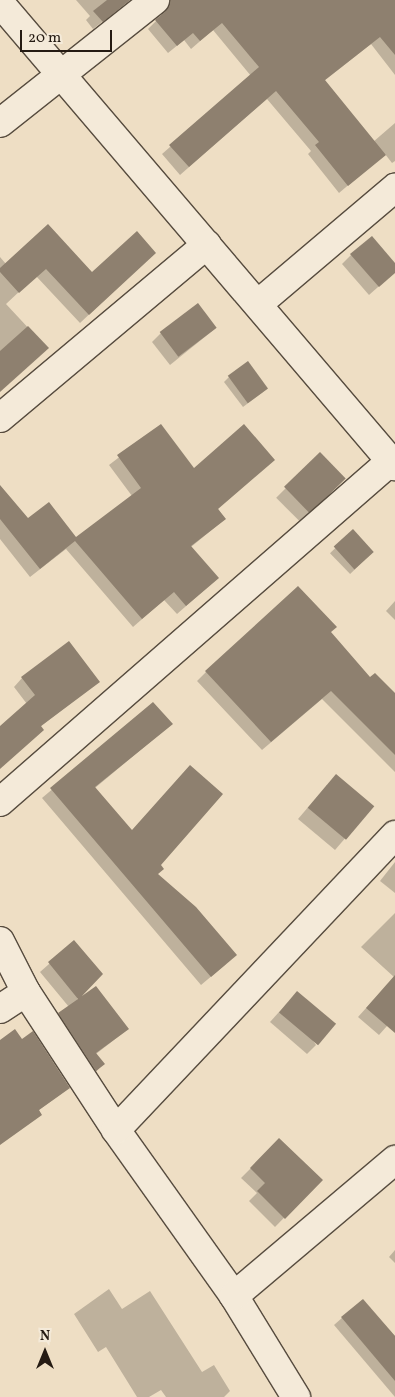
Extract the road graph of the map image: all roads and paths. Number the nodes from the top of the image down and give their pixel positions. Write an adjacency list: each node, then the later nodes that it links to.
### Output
1 (155, 0): 3 (street)
2 (0, 3): 3 (street)
3 (59, 74): 4 (street); 6 (street)
4 (0, 123)
5 (395, 188): 7 (street)
6 (207, 244): 7 (street); 8 (street)
7 (258, 304): 9 (street)
8 (0, 418)
9 (393, 463): 10 (street)
10 (0, 802)
11 (395, 835): 15 (street)
12 (0, 941): 13 (street)
13 (26, 992): 14 (street); 15 (street)
14 (0, 1009)
15 (116, 1130): 17 (street)
16 (395, 1160): 17 (street)
17 (234, 1296): 18 (street)
18 (296, 1397)

